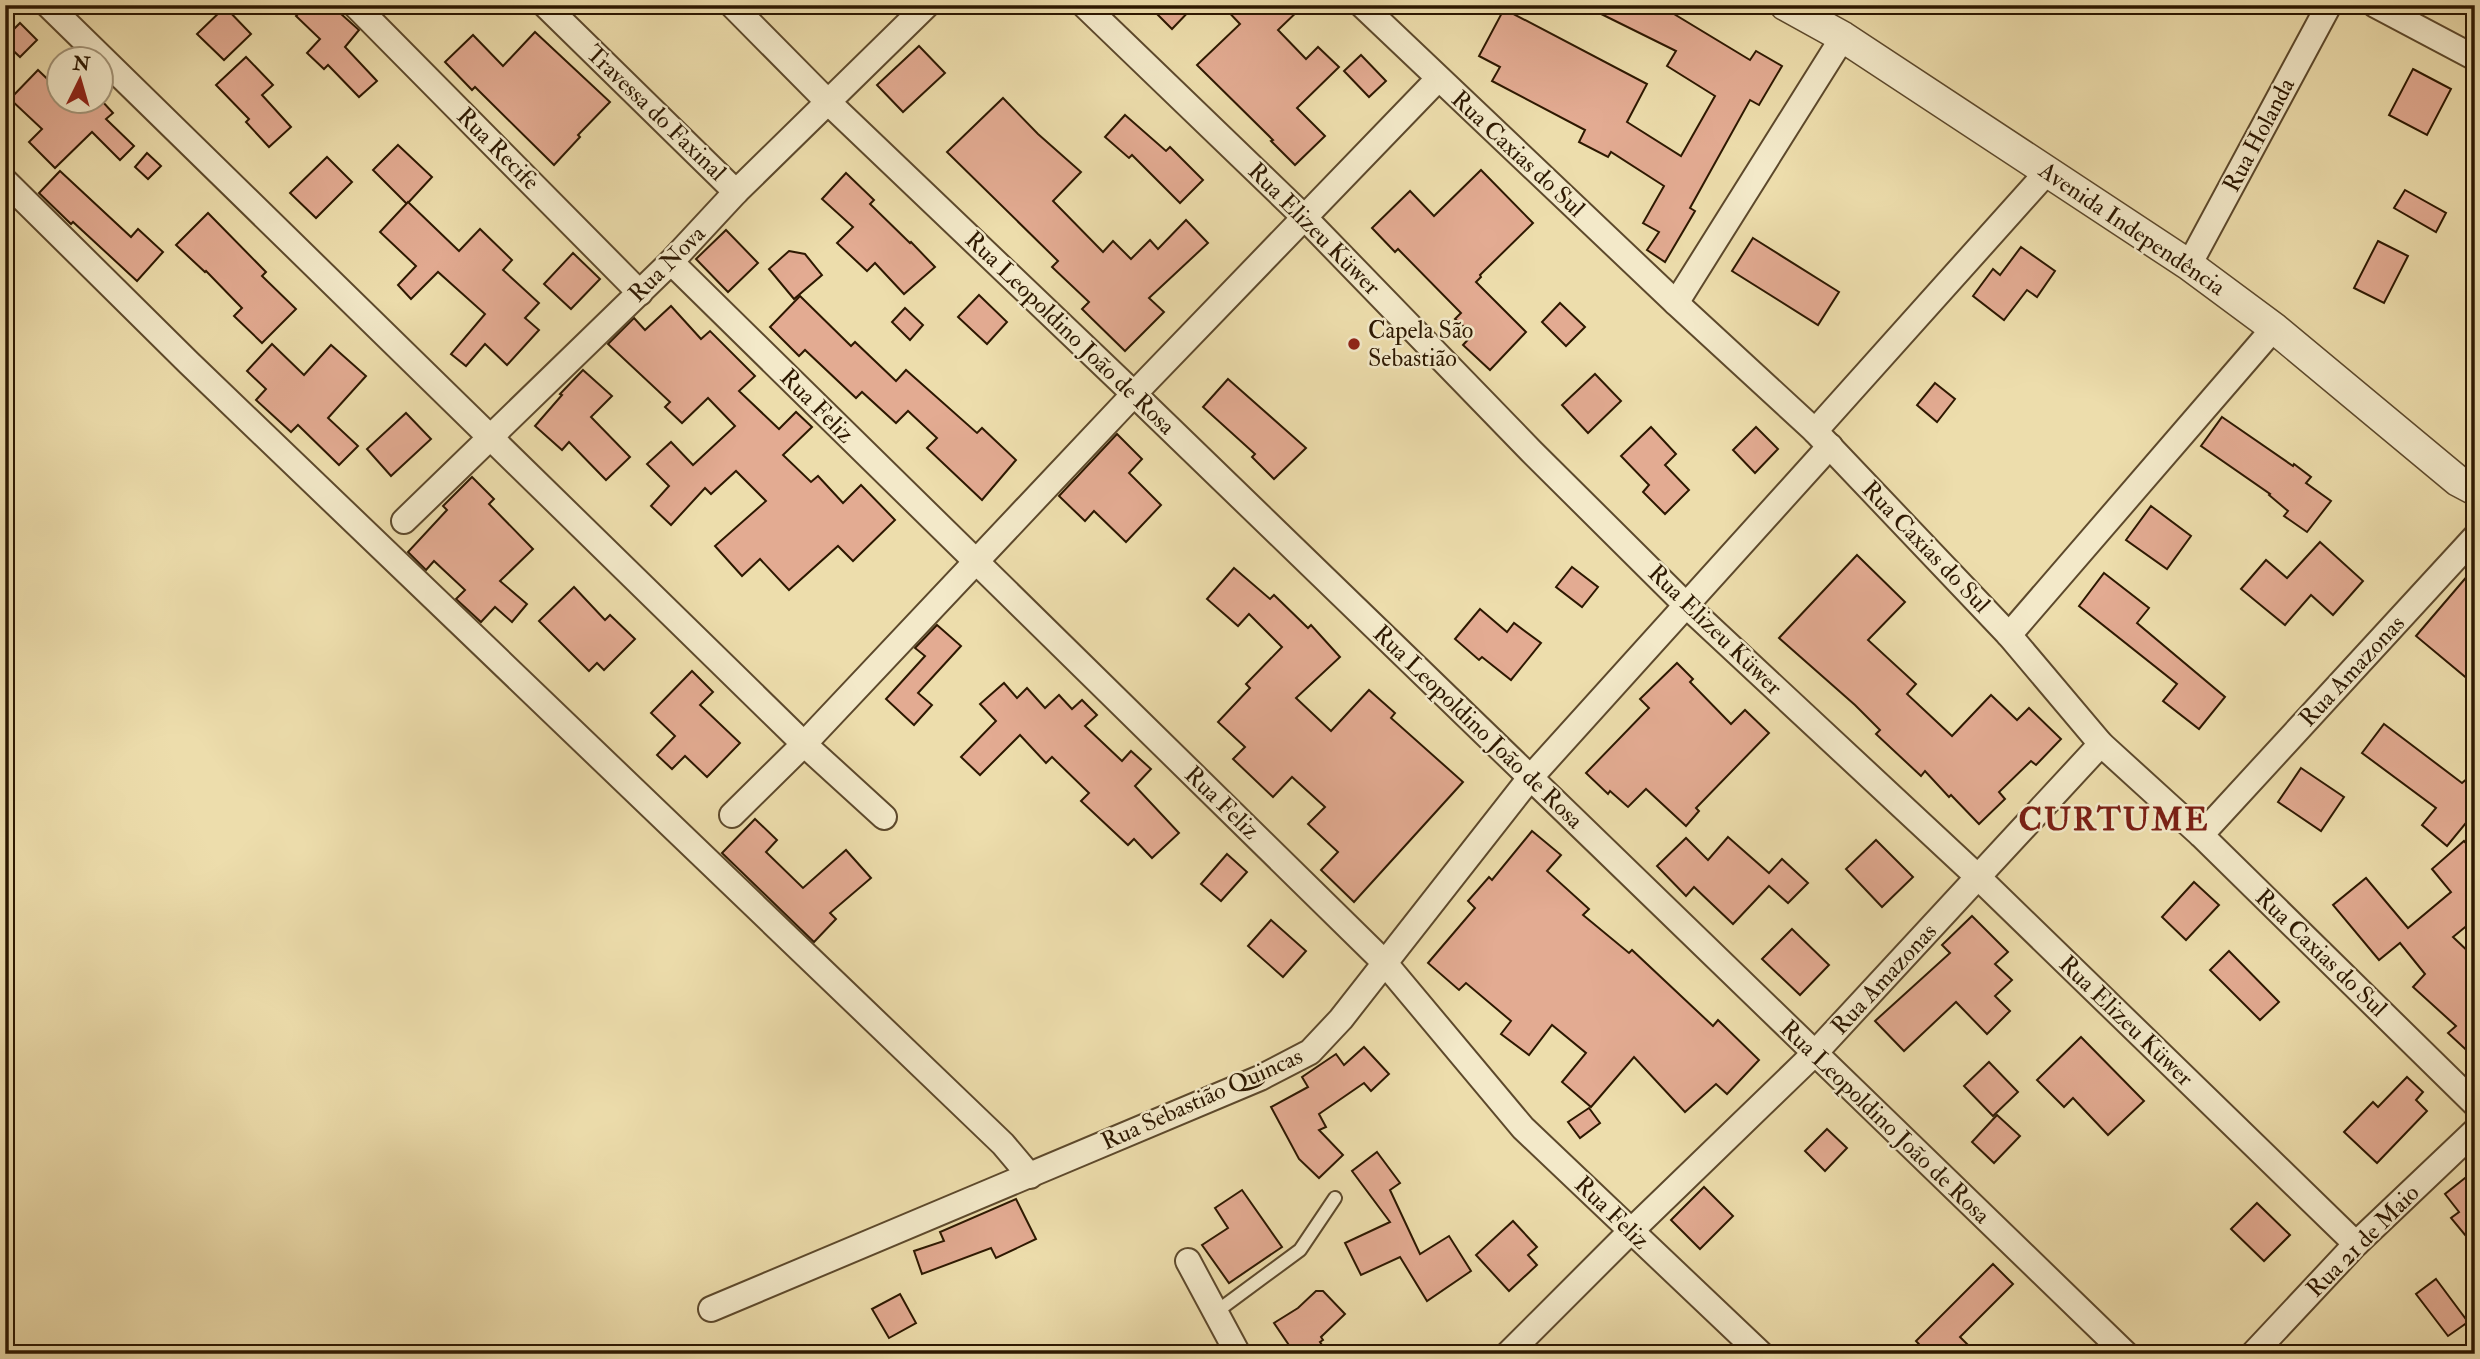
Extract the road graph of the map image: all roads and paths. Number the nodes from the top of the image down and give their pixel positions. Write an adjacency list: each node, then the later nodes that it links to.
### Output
1 (48, 5): 25 (street)
2 (355, 5): 21 (street, Rua Recife)
3 (545, 5): 17 (street, Travessa do Faxinal)
4 (732, 5): 14 (street, Rua Leopoldino João de Rosa)
5 (927, 5): 14 (street, Rua Nova)
6 (1084, 5): 18 (street, Rua Elizeu Küwer)
7 (1362, 5): 13 (street, Rua Caxias do Sul)
8 (2329, 5): 20 (street, Rua Holanda)
9 (2375, 5): 12 (street)
10 (1796, 8): 11 (street, Avenida Independência)
11 (1843, 37): 15 (street, Avenida Independência); 22 (street)
12 (2475, 58)
13 (1438, 79): 18 (street); 22 (street, Rua Caxias do Sul)
14 (828, 102): 17 (street, Rua Nova); 24 (street, Rua Leopoldino João de Rosa)
15 (2048, 171): 20 (street, Avenida Independência); 26 (street, Rua Sebastião Quincas)
16 (5, 181): 45 (street)
17 (736, 192): 19 (street, Rua Nova)
18 (1304, 217): 24 (street); 32 (street, Rua Elizeu Küwer)
19 (671, 262): 21 (street, Rua Nova); 31 (street, Rua Feliz)
20 (2189, 265): 23 (street, Avenida Independência)
21 (640, 293): 25 (street, Rua Nova)
22 (1676, 303): 26 (street, Rua Caxias do Sul)
23 (2274, 328): 27 (street, Avenida Independência); 33 (street)
24 (1135, 394): 31 (street); 36 (street, Rua Leopoldino João de Rosa)
25 (490, 439): 29 (street, Rua Nova); 34 (street)
26 (1823, 439): 32 (street, Rua Sebastião Quincas); 33 (street, Rua Caxias do Sul)
27 (2466, 485): 28 (street, Avenida Independência)
28 (2475, 509)
29 (404, 521)
30 (2475, 537): 39 (street, Rua Amazonas)
31 (975, 561): 34 (street); 41 (street, Rua Feliz)
32 (1687, 606): 36 (street, Rua Sebastião Quincas); 40 (street, Rua Elizeu Küwer)
33 (2009, 635): 35 (street, Rua Caxias do Sul)
34 (804, 744): 37 (street); 38 (street)
35 (2101, 744): 39 (street, Rua Caxias do Sul); 40 (street, Rua Amazonas)
36 (1530, 778): 41 (street, Rua Sebastião Quincas); 42 (street, Rua Leopoldino João de Rosa)
37 (732, 815)
38 (884, 817)
39 (2201, 835): 43 (street, Rua Caxias do Sul)
40 (1979, 878): 42 (street, Rua Amazonas); 48 (street, Rua Elizeu Küwer)
41 (1384, 962): 45 (street, Rua Sebastião Quincas); 47 (street, Rua Feliz)
42 (1814, 1054): 47 (street, Rua Amazonas); 55 (street, Rua Leopoldino João de Rosa)
43 (2475, 1104)
44 (2475, 1131): 48 (street, Rua 21 de Maio)
45 (1030, 1176): 50 (street, Rua Sebastião Quincas)
46 (1335, 1198): 51 (lane)
47 (1631, 1231): 53 (street, Rua Amazonas); 54 (street, Rua Feliz)
48 (2356, 1244): 56 (street, Rua 21 de Maio)
49 (1188, 1261): 51 (street)
50 (711, 1309)
51 (1216, 1312): 52 (street)
52 (1238, 1354)
53 (1508, 1354)
54 (1761, 1354)
55 (2126, 1354)
56 (2253, 1354)

